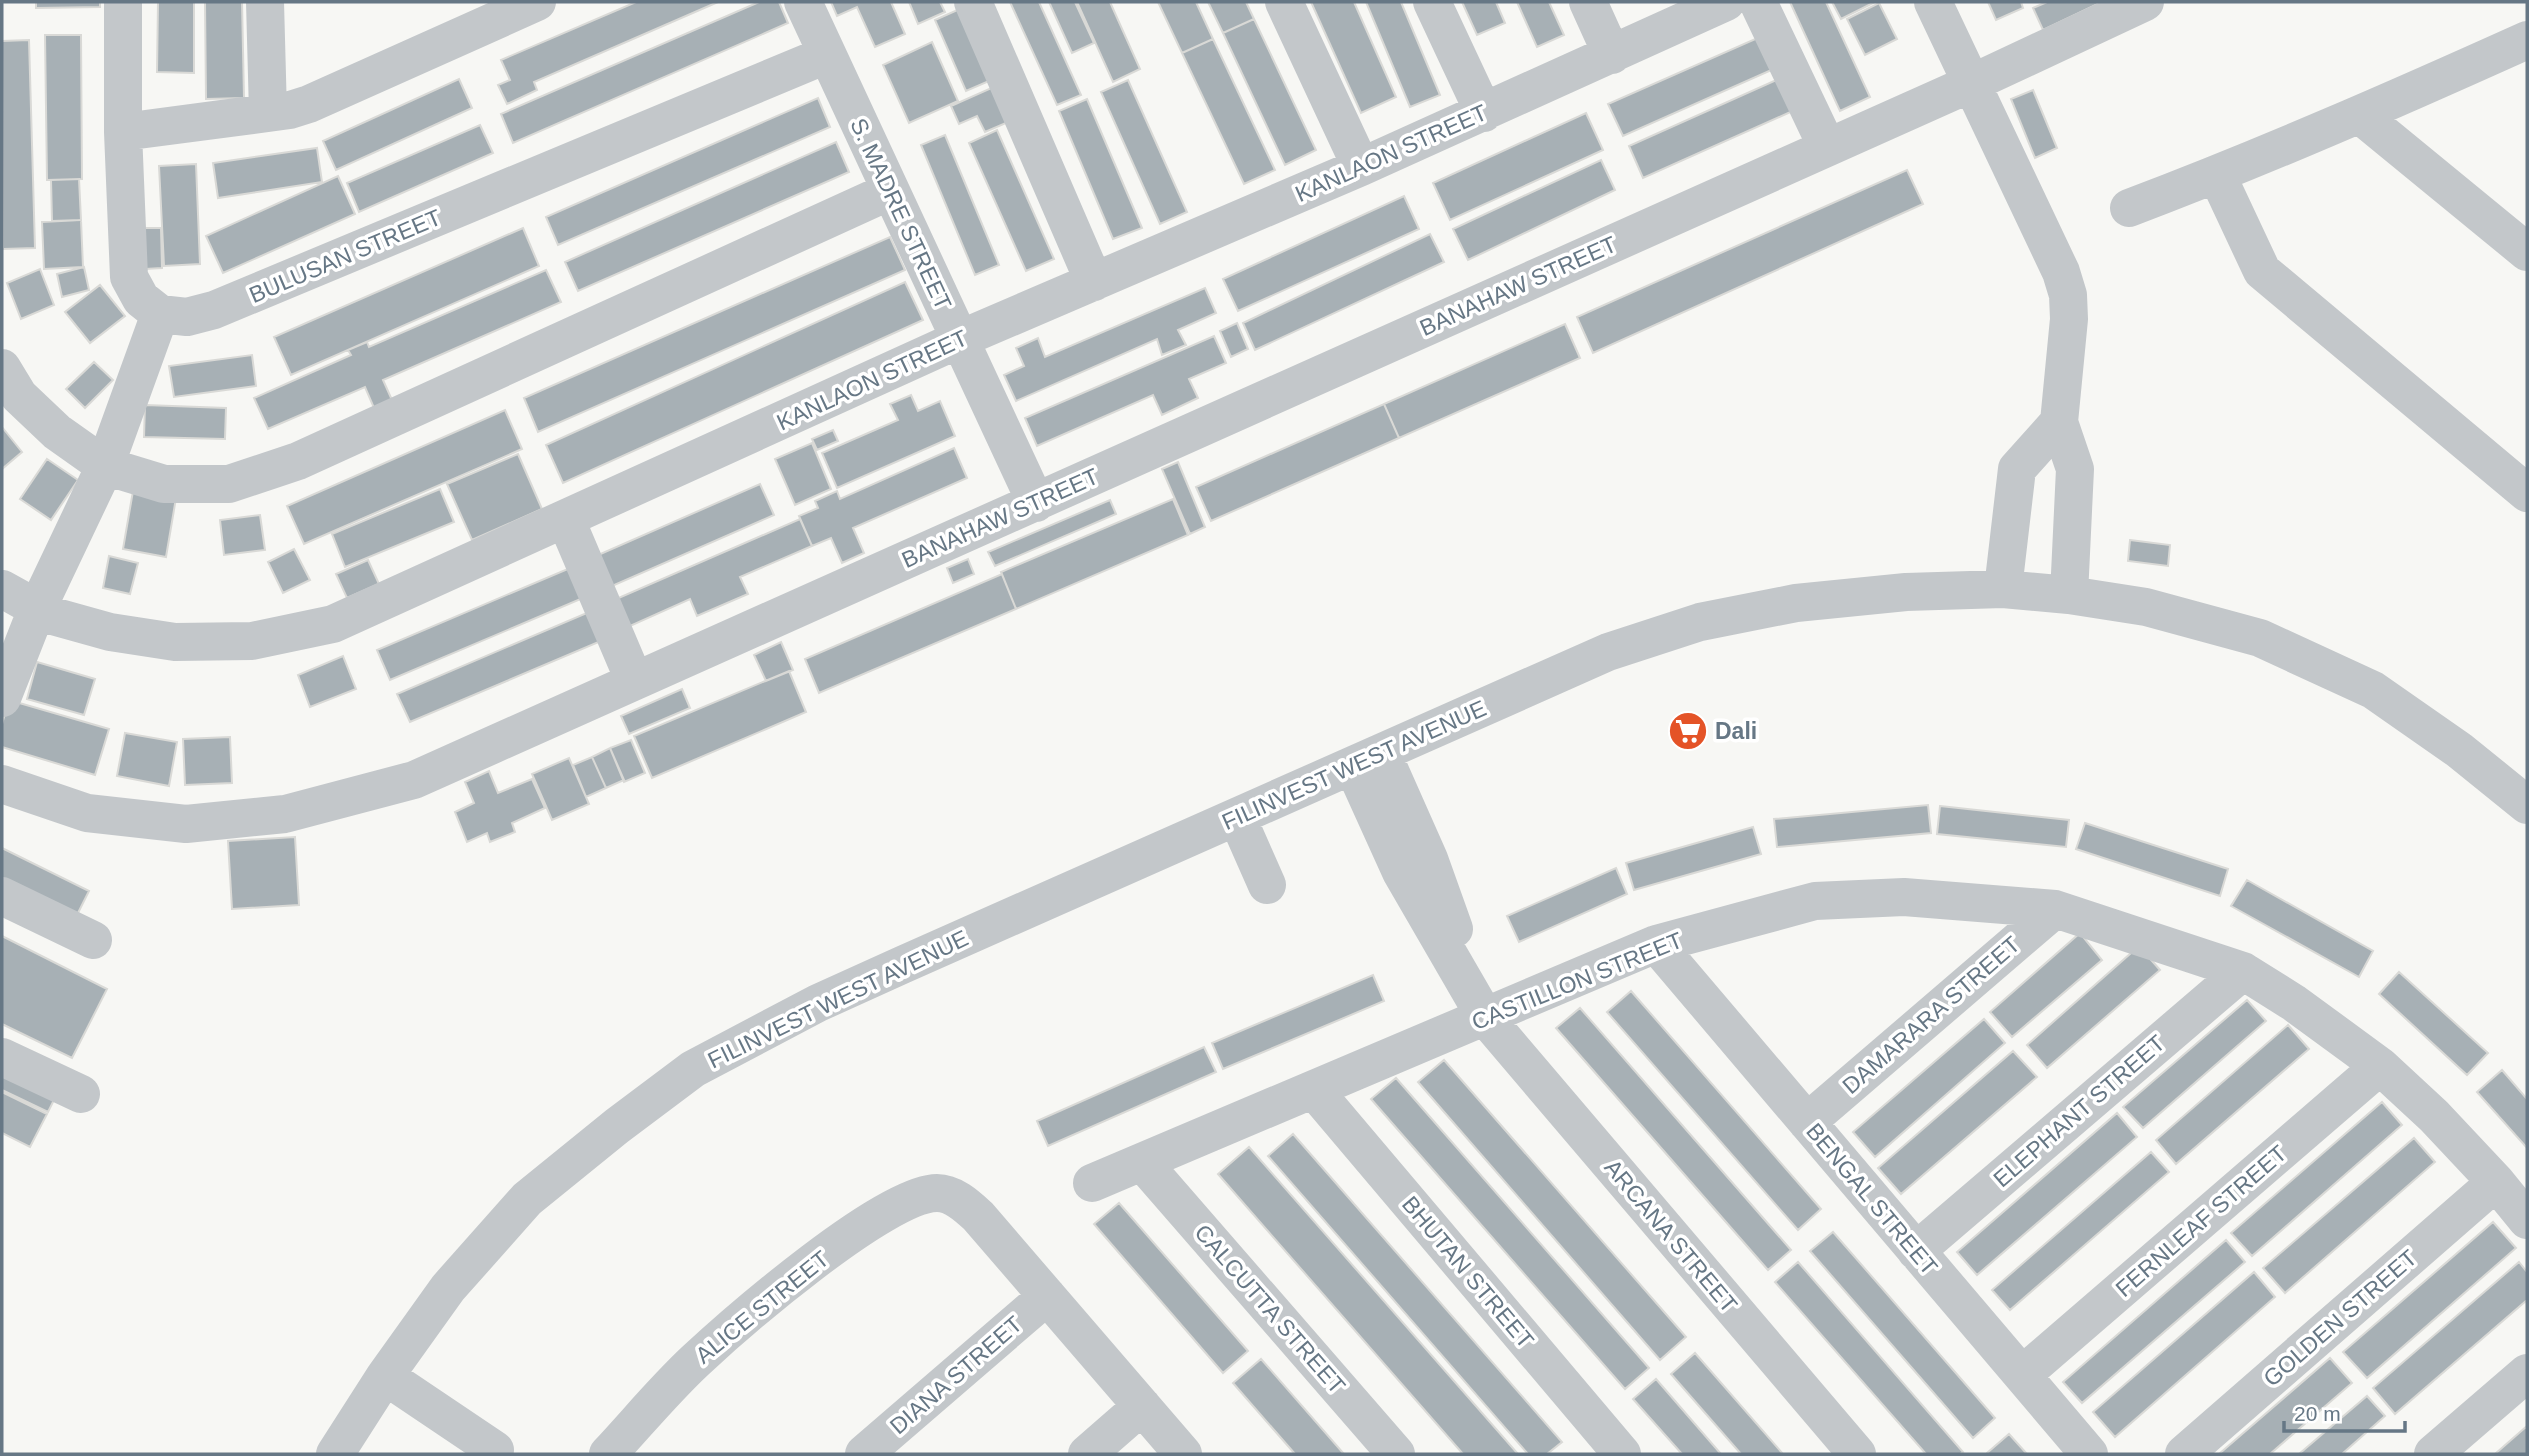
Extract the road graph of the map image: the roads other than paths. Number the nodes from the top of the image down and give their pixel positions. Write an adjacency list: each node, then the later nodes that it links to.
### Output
1 (123, 2): 20 (street)
2 (265, 2): 17 (street)
3 (537, 2): 17 (street)
4 (803, 2): 14 (street, S. MADRE STREET)
5 (973, 2): 27 (street)
6 (1284, 2): 22 (street)
7 (1432, 2): 18 (street)
8 (1588, 2): 15 (street)
9 (1726, 2): 15 (street, KANLAON STREET)
10 (1758, 2): 21 (street)
11 (1933, 2): 16 (street)
12 (2132, 5): 16 (street, BANAHAW STREET)
13 (2527, 40): 19 (street)
14 (826, 55): 24 (street, S. MADRE STREET); 28 (street, BULUSAN STREET)
15 (1612, 55): 18 (street, KANLAON STREET)
16 (1972, 83): 21 (street, BANAHAW STREET); 31 (street)
17 (268, 113): 20 (street)
18 (1484, 113): 22 (street, KANLAON STREET)
19 (2360, 115): 23 (street); 26 (street)
20 (123, 132): 28 (street)
21 (1827, 148): 34 (street, BANAHAW STREET)
22 (1361, 167): 27 (street, KANLAON STREET)
23 (2217, 175): 25 (street); 33 (street)
24 (890, 191): 29 (street, S. MADRE STREET); 32 (street)
25 (2129, 208)
26 (2527, 252)
27 (1094, 282): 29 (street, KANLAON STREET)
28 (160, 314): 32 (street)
29 (960, 339): 34 (street, S. MADRE STREET); 35 (street, KANLAON STREET)
30 (2, 368): 32 (street)
31 (2059, 422): 37 (street); 38 (street)
32 (105, 466): 39 (street)
33 (2527, 493)
34 (1036, 503): 40 (street, BANAHAW STREET)
35 (566, 520): 39 (street, KANLAON STREET); 40 (street)
36 (2, 589): 39 (street, KANLAON STREET)
37 (2003, 589): 38 (street, FILINVEST WEST AVENUE); 42 (street, FILINVEST WEST AVENUE)
38 (2069, 596): 44 (street, FILINVEST WEST AVENUE)
39 (37, 609): 41 (street)
40 (634, 680): 43 (street, BANAHAW STREET)
41 (2, 698)
42 (1368, 759): 45 (street, FILINVEST WEST AVENUE); 52 (street)
43 (2, 784)
44 (2527, 804)
45 (1237, 817): 46 (street); 66 (street, FILINVEST WEST AVENUE)
46 (1267, 885)
47 (2, 896): 49 (street)
48 (2055, 909): 50 (street, CASTILLON STREET); 51 (street, CASTILLON STREET); 57 (street, DAMARARA STREET)
49 (93, 940)
50 (1656, 944): 52 (street, CASTILLON STREET); 57 (street, BENGAL STREET)
51 (2242, 971): 54 (street, CASTILLON STREET); 62 (street, ELEPHANT STREET)
52 (1485, 1017): 55 (street, CASTILLON STREET); 76 (street, ARCANA STREET)
53 (2, 1057): 56 (street)
54 (2380, 1066): 59 (street, CASTILLON STREET); 65 (street, FERNLEAF STREET)
55 (1314, 1090): 58 (street, CASTILLON STREET); 75 (street, BHUTAN STREET)
56 (81, 1094)
57 (1807, 1122): 62 (street, BENGAL STREET)
58 (1143, 1163): 60 (street, CASTILLON STREET); 74 (street, CALCUTTA STREET)
59 (2496, 1182): 61 (street, CASTILLON STREET); 78 (street, GOLDEN STREET)
60 (1092, 1183)
61 (2527, 1220)
62 (1916, 1251): 65 (street, BENGAL STREET)
63 (1047, 1297): 67 (street); 70 (street, ALICE STREET); 71 (street, DIANA STREET)
64 (2527, 1373): 79 (street)
65 (2022, 1375): 77 (street, BENGAL STREET)
66 (385, 1376): 68 (street); 69 (street, FILINVEST WEST AVENUE)
67 (1142, 1406): 72 (street); 73 (street)
68 (495, 1450)
69 (335, 1454)
70 (608, 1454)
71 (864, 1454)
72 (1087, 1454)
73 (1183, 1454)
74 (1396, 1454)
75 (1622, 1454)
76 (1857, 1454)
77 (2089, 1454)
78 (2184, 1454)
79 (2433, 1454)

